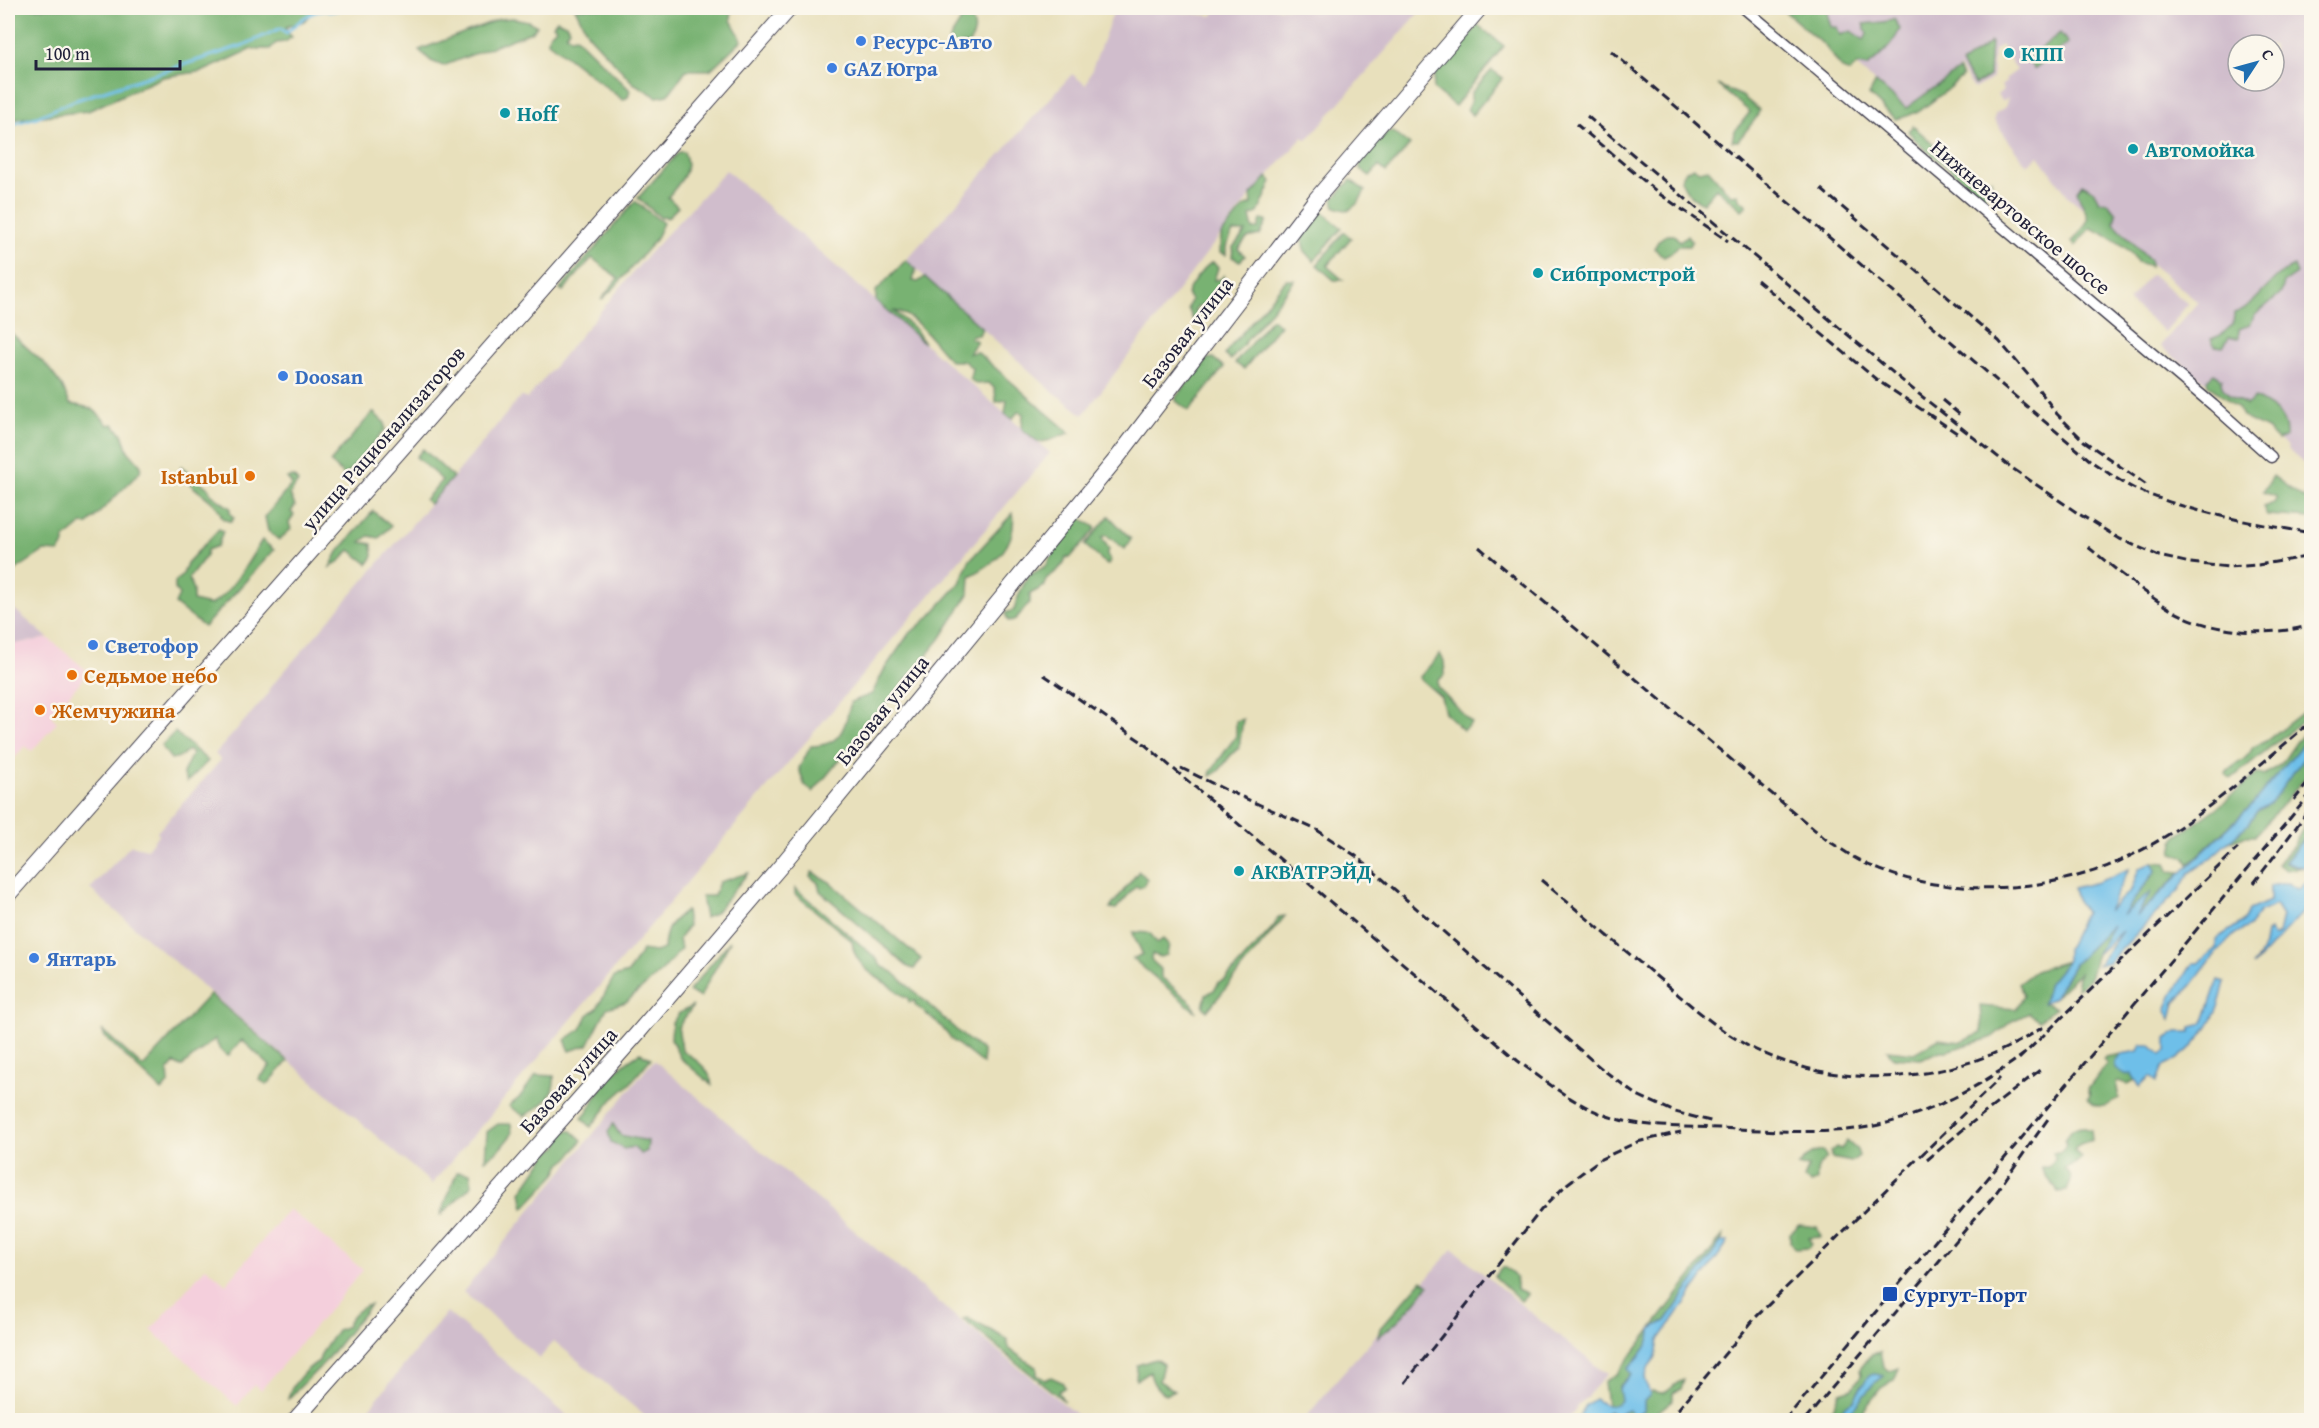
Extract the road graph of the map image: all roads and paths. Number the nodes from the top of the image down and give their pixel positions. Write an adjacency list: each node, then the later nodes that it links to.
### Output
1 (790, 8): 5 (street, улица Рационализаторов)
2 (1480, 8): 6 (street, Базовая улица)
3 (1744, 8): 4 (street, Нижневартовское шоссе)
4 (2271, 457)
5 (8, 895)
6 (295, 1420)

